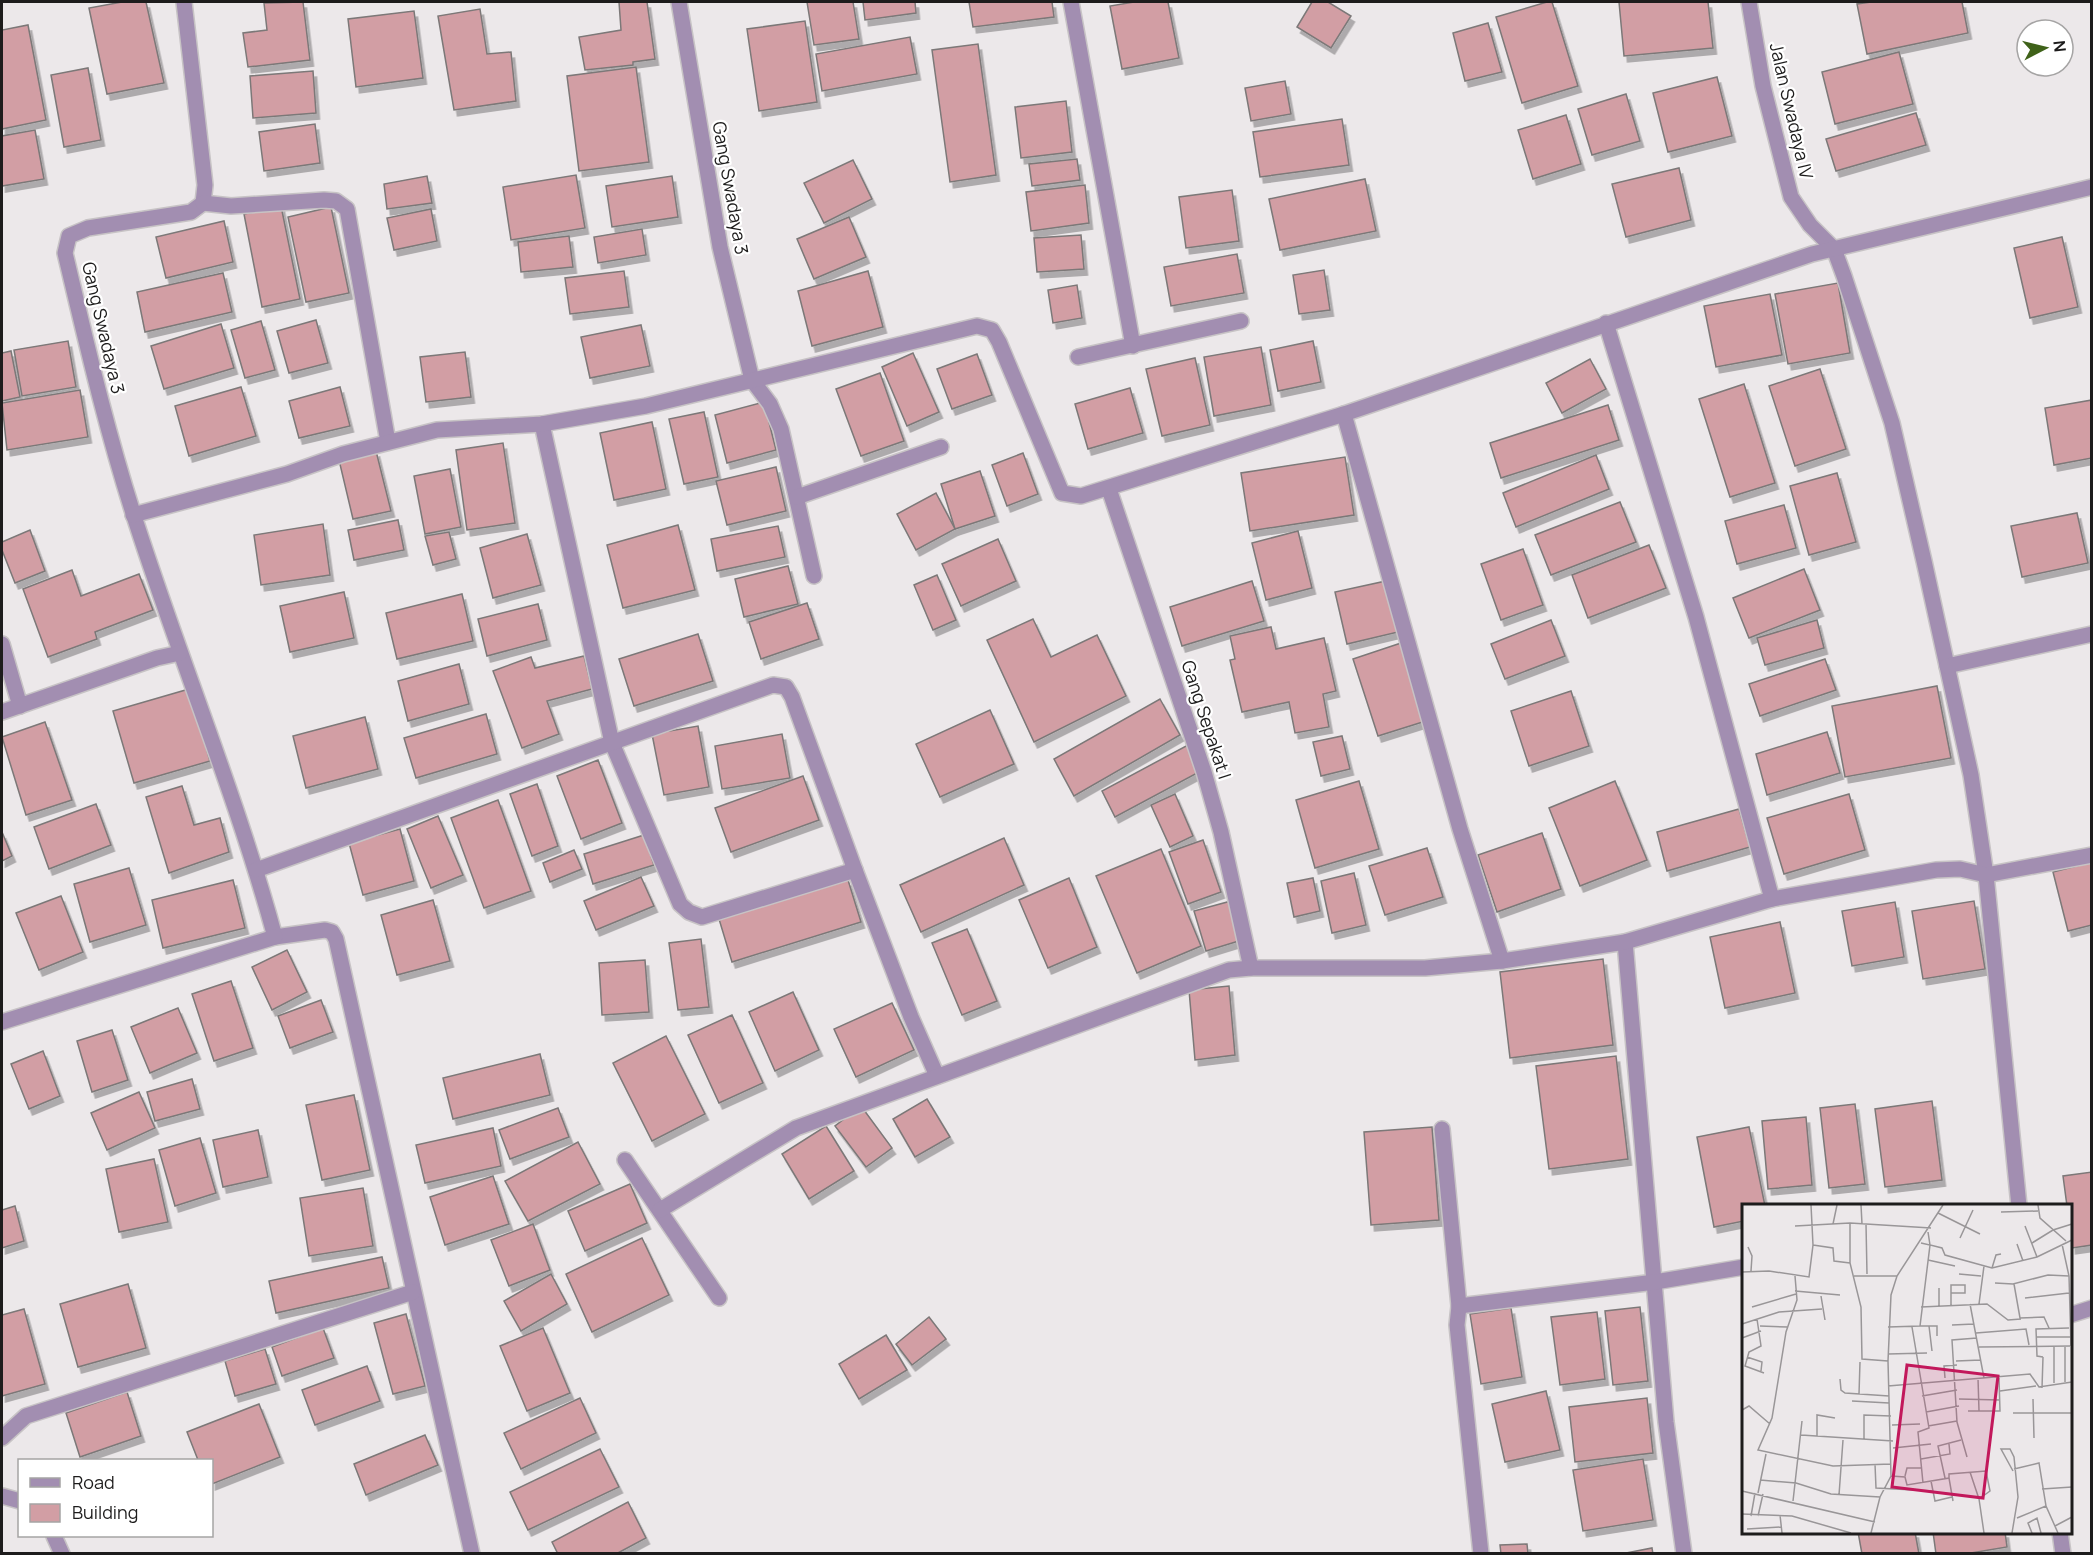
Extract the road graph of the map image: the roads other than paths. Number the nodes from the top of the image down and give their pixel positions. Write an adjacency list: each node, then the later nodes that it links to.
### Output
1 (184, 2): 6 (street)
2 (679, 2): 12 (street, Gang Swadaya 3)
3 (1071, 2): 10 (street)
4 (1749, 2): 7 (street, Jalan Swadaya IV)
5 (2091, 187): 7 (street)
6 (203, 203): 15 (street); 19 (street, Gang Swadaya 3)
7 (1834, 249): 9 (street); 24 (street)
8 (1241, 321): 10 (street)
9 (1606, 323): 13 (street); 32 (street)
10 (1133, 346): 11 (street)
11 (1078, 357)
12 (752, 380): 14 (street); 17 (street); 18 (street)
13 (1344, 414): 17 (street); 35 (street)
14 (542, 424): 15 (street); 27 (street)
15 (388, 442): 19 (street)
16 (940, 447): 18 (street)
17 (1110, 489): 36 (street, Gang Sepakat I)
18 (797, 497): 20 (street)
19 (134, 515): 23 (street)
20 (814, 576)
21 (2091, 634): 24 (street)
22 (2, 644): 25 (street)
23 (180, 653): 25 (street); 29 (street)
24 (1947, 666): 31 (street)
25 (20, 706): 26 (street)
26 (2, 712)
27 (612, 743): 29 (street); 30 (street); 30 (street)
28 (2091, 855): 31 (street)
29 (256, 870): 33 (street)
30 (855, 870): 38 (street)
31 (1986, 875): 32 (street); 41 (street)
32 (1772, 899): 34 (street)
33 (275, 937): 37 (street); 45 (street)
34 (1625, 942): 35 (street); 44 (street)
35 (1502, 961): 36 (street)
36 (1251, 968): 38 (street)
37 (2, 1023)
38 (937, 1076): 42 (street)
39 (1442, 1129): 47 (street)
40 (625, 1160): 42 (street)
41 (2019, 1204)
42 (660, 1210): 46 (street)
43 (1742, 1267): 44 (street)
44 (1655, 1282): 47 (street); 58 (street)
45 (413, 1292): 50 (street); 56 (street)
46 (719, 1298)
47 (1459, 1306): 57 (street)
48 (2091, 1308): 49 (street)
49 (2072, 1314)
50 (2, 1438)
51 (2, 1496): 52 (street)
52 (18, 1500)
53 (2060, 1534): 59 (street)
54 (54, 1537): 55 (street)
55 (62, 1554)
56 (472, 1554)
57 (1481, 1554)
58 (1684, 1554)
59 (2063, 1554)

